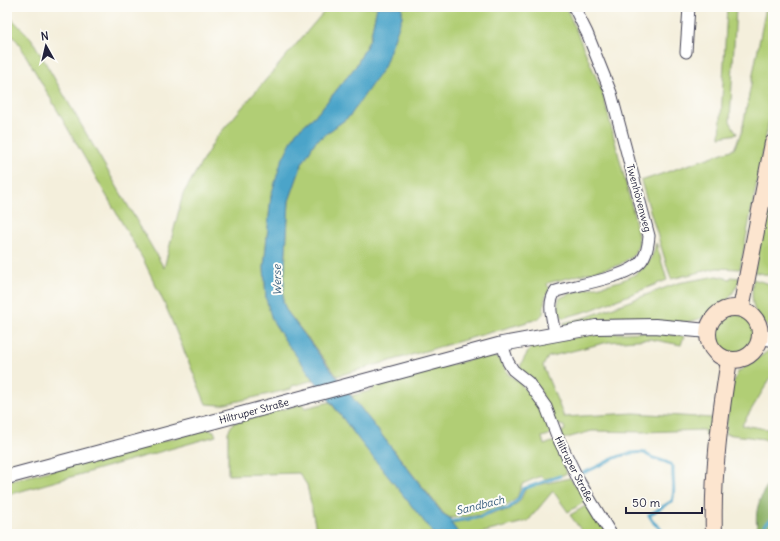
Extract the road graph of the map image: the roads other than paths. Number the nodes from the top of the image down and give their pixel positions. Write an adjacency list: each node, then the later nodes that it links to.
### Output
1 (574, 7): 7 (street, Twenhövenweg)
2 (689, 7): 3 (street)
3 (686, 52)
4 (773, 143): 5 (main road)
5 (741, 309): 6 (main road); 8 (main road)
6 (708, 331): 7 (street, Hiltruper Straße); 10 (main road)
7 (555, 334): 9 (street, Hiltruper Straße)
8 (766, 338): 10 (main road)
9 (502, 344): 11 (street, Hiltruper Straße); 12 (street, Hiltruper Straße)
10 (729, 360): 13 (main road)
11 (7, 477)
12 (611, 534)
13 (714, 534)

